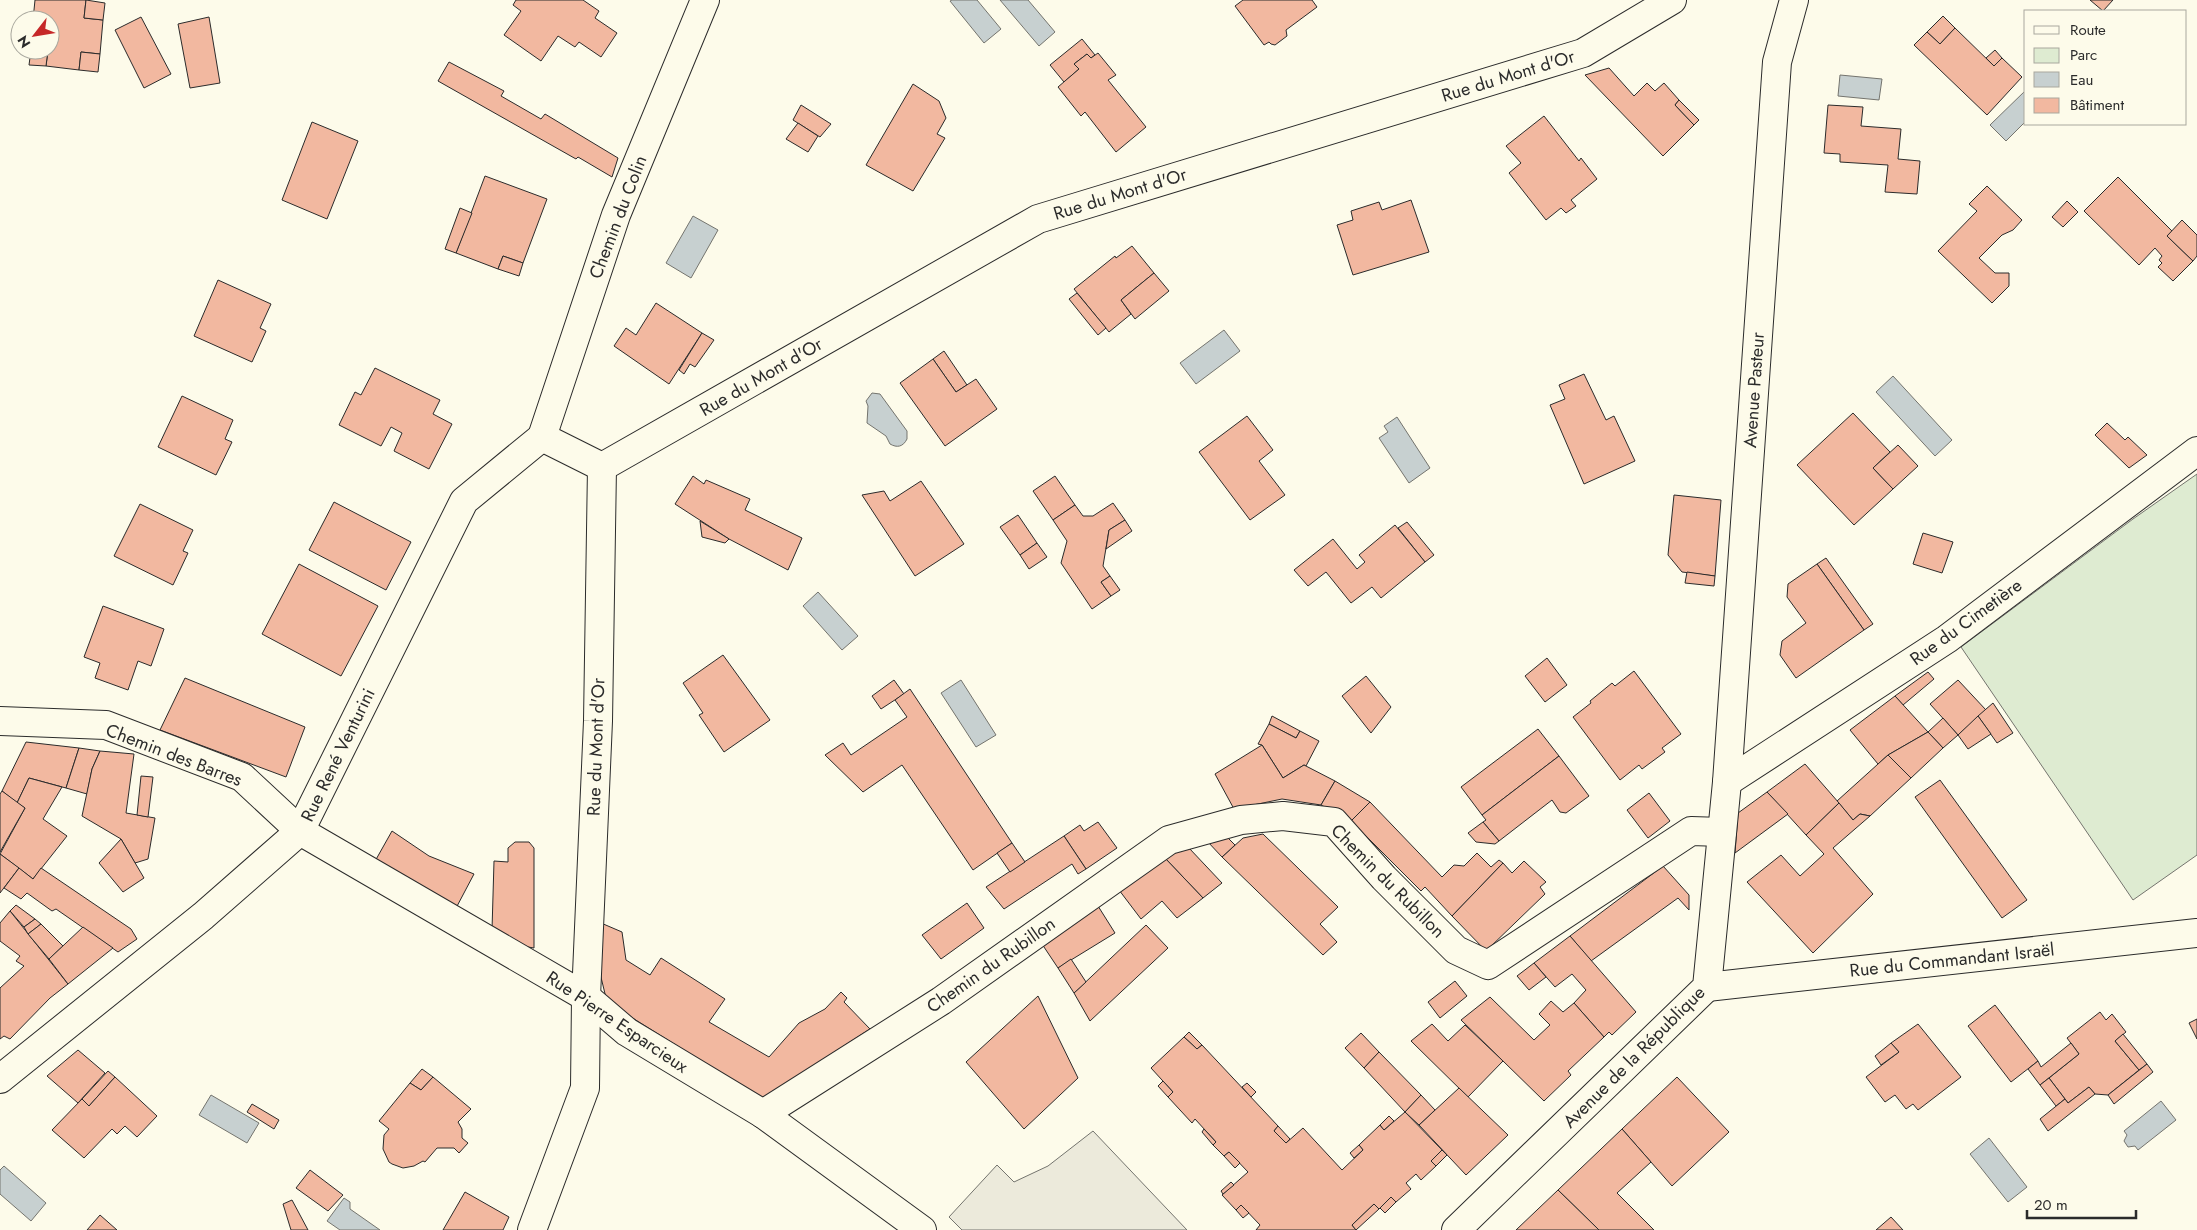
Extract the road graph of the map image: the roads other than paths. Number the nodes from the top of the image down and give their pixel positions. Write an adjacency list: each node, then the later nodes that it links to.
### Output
1 (705, 0): 4 (street, Chemin du Colin)
2 (1672, 0): 6 (street, Rue du Mont d'Or)
3 (1794, 0): 8 (street, Avenue Pasteur)
4 (542, 437): 6 (street); 9 (street, Rue René Venturini)
5 (2197, 451): 8 (street, Rue du Cimetière)
6 (602, 467): 13 (street, Rue du Mont d'Or)
7 (0, 721): 9 (street, Chemin des Barres)
8 (1727, 782): 10 (street, Avenue de la République)
9 (300, 831): 13 (street, Rue Pierre Esparcieux); 14 (street, Rue René Venturini)
10 (1722, 832): 12 (street, Avenue de la République); 15 (street, Chemin du Rubillon)
11 (2197, 933): 12 (street, Rue du Commandant Israël)
12 (1708, 987): 18 (street, Avenue de la République)
13 (586, 997): 15 (street, Rue Pierre Esparcieux); 16 (street, Rue du Mont d'Or)
14 (0, 1079)
15 (763, 1114): 17 (street, Rue Pierre Esparcieux)
16 (532, 1230)
17 (922, 1230)
18 (1456, 1230)

